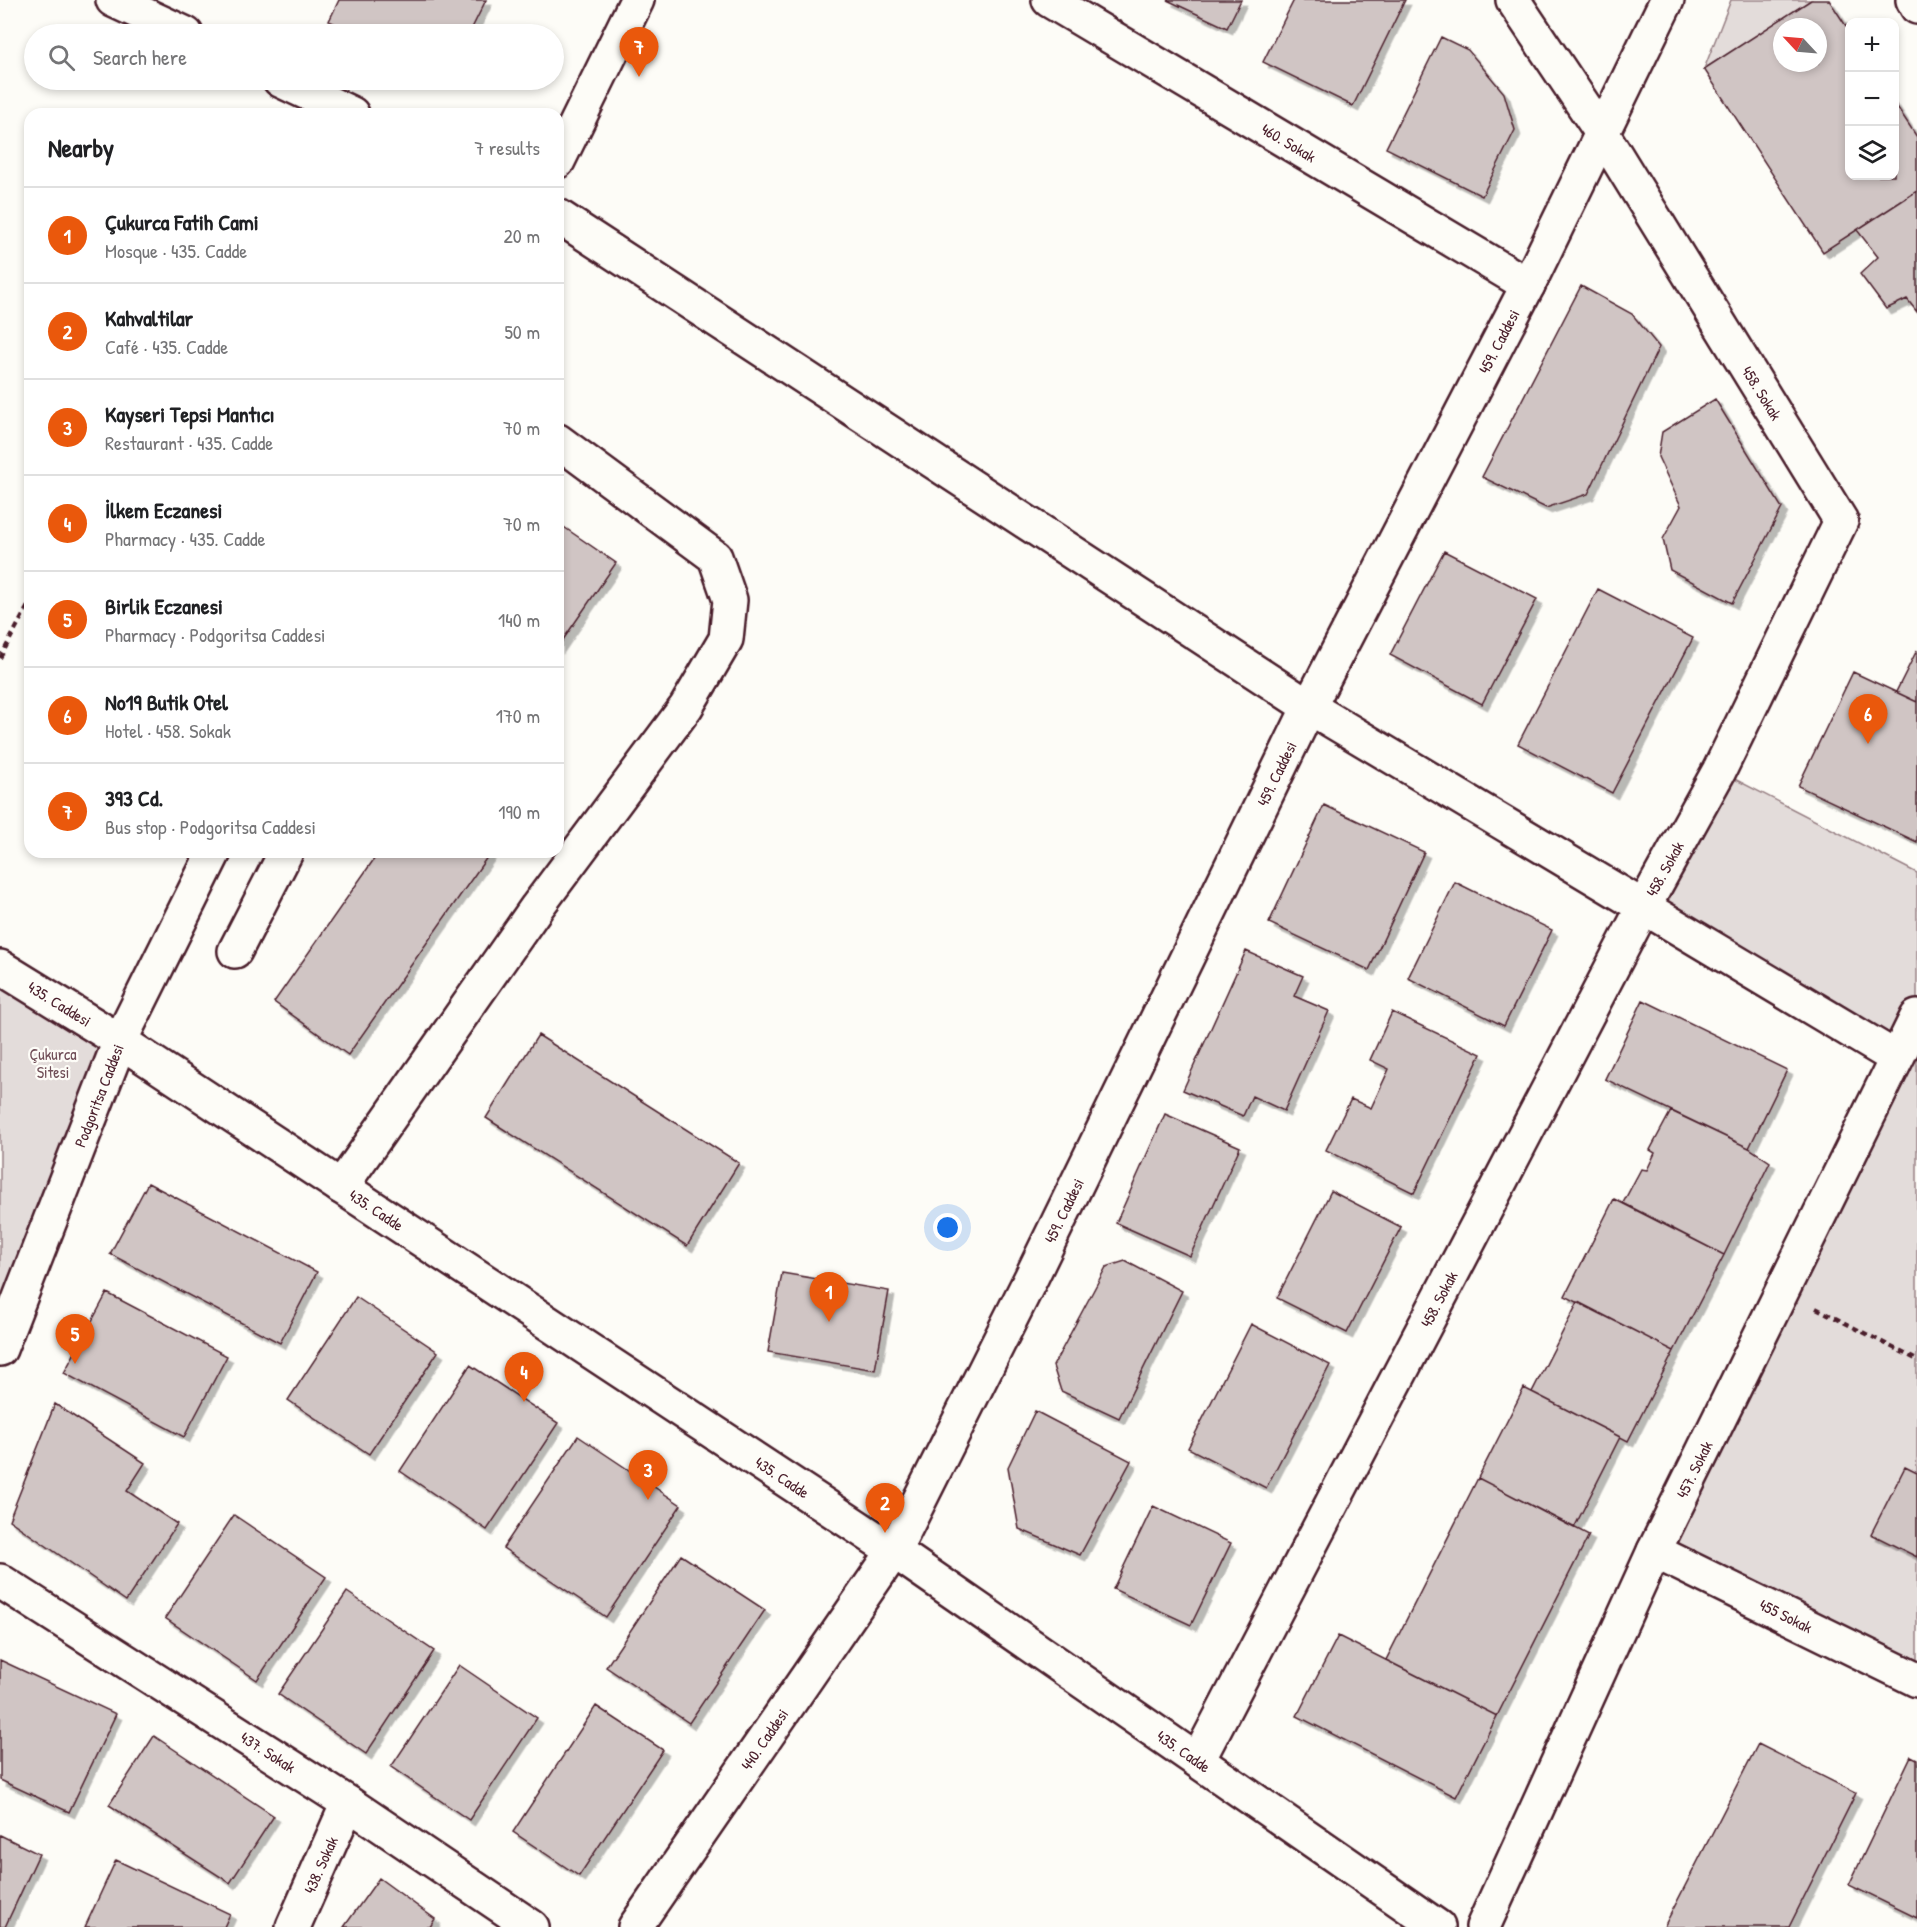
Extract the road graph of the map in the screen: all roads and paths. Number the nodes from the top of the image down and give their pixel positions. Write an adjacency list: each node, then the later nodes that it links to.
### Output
1 (113, 0): 8 (street)
2 (637, 0): 12 (street)
3 (1048, 0): 14 (street, 460. Sokak)
4 (1513, 0): 11 (street, 458. Sokak)
5 (1666, 0): 11 (street, 459. Caddesi)
6 (1913, 0): 7 (street)
7 (1917, 7)
8 (165, 24)
9 (301, 90): 10 (street)
10 (339, 108)
11 (1602, 133): 14 (street, 459. Caddesi); 21 (street, 458. Sokak)
12 (564, 150)
13 (564, 220): 18 (street)
14 (1528, 285): 18 (street, 459. Caddesi)
15 (564, 445): 27 (street)
16 (24, 613): 17 (path)
17 (0, 658)
18 (1309, 707): 21 (street); 31 (street, 459. Caddesi)
19 (211, 858): 25 (street, Podgoritsa Caddesi)
20 (283, 858): 22 (street)
21 (1643, 908): 26 (street); 35 (street, 458. Sokak)
22 (235, 951)
23 (0, 967): 25 (street, 435. Caddesi)
24 (1917, 1017): 26 (street, 457. Sokak)
25 (120, 1041): 27 (street, 435. Cadde); 29 (street, Podgoritsa Caddesi)
26 (1896, 1059): 28 (street, 457. Sokak)
27 (341, 1187): 31 (street, 435. Cadde)
28 (1781, 1290): 30 (path); 32 (street, 457. Sokak)
29 (0, 1349)
30 (1917, 1359)
31 (894, 1551): 35 (street, 435. Cadde); 39 (street, 440. Caddesi)
32 (1654, 1551): 34 (street, 455 Sokak); 41 (street, 457. Sokak)
33 (0, 1581): 36 (street, 437. Sokak)
34 (1917, 1680)
35 (1198, 1760): 40 (street, 435. Cadde)
36 (348, 1803): 37 (street, 438. Sokak); 38 (street, 437. Sokak)
37 (293, 1927)
38 (532, 1927)
39 (635, 1927)
40 (1438, 1927)
41 (1483, 1927)

